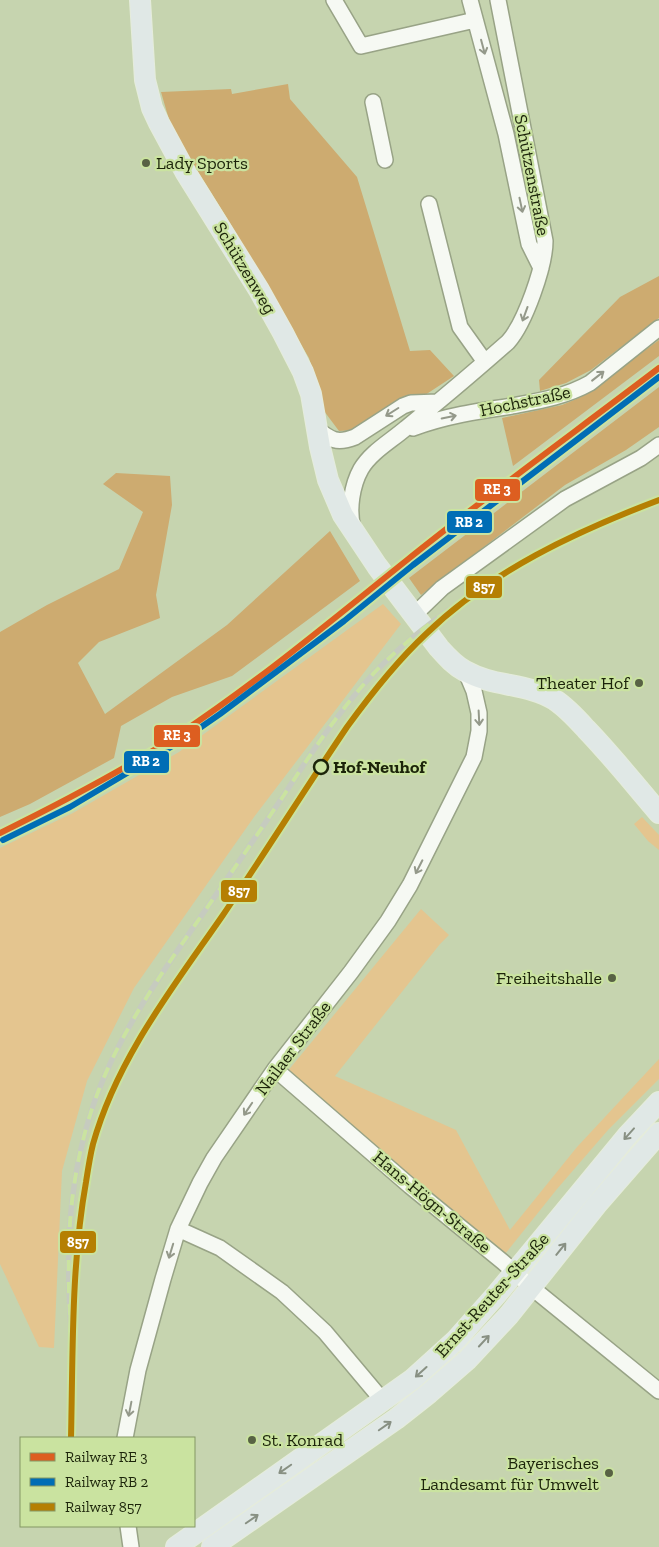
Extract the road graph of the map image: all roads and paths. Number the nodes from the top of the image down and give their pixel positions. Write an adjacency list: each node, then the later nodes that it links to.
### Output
1 (140, 0): 13 (main road, Schützenweg)
2 (334, 0): 5 (street)
3 (470, 0): 5 (street)
4 (498, 0): 9 (street, Schützenstraße)
5 (475, 20): 9 (street, one-way to 9)
6 (373, 102): 7 (street)
7 (385, 160)
8 (429, 204): 11 (street)
9 (541, 268): 11 (street, Schützenstraße, one-way to 11)
10 (659, 328): 14 (street, Hochstraße, one-way to 10)
11 (485, 362): 12 (street, Schützenstraße)
12 (438, 402): 13 (street, one-way to 13); 14 (street, Schützenstraße)
13 (317, 429): 16 (main road, Schützenweg)
14 (402, 432): 16 (street, Schützenstraße)
15 (659, 445): 17 (street)
16 (356, 537): 17 (main road, Schützenstraße)
17 (414, 615): 18 (main road, Schützenstraße)
18 (466, 672): 19 (main road); 20 (street, Nailaer Straße, one-way to 20)
19 (659, 813)
20 (275, 1069): 23 (street, Nailaer Straße, one-way to 23); 24 (street, Hans-Högn-Straße)
21 (659, 1102): 24 (main road, Ernst-Reuter-Straße, one-way to 24)
22 (659, 1132): 25 (main road, Ernst-Reuter-Straße, one-way to 22)
23 (178, 1229): 27 (street); 28 (street, Nailaer Straße, one-way to 28)
24 (515, 1273): 25 (street, Hans-Högn-Straße); 27 (main road, Ernst-Reuter-Straße, one-way to 27)
25 (531, 1288): 26 (street, Hans-Högn-Straße); 32 (main road, Ernst-Reuter-Straße, one-way to 25)
26 (659, 1392)
27 (383, 1402): 31 (main road, Ernst-Reuter-Straße, one-way to 31)
28 (125, 1437)
29 (128, 1527): 30 (street)
30 (131, 1547)
31 (176, 1547)
32 (212, 1547)

